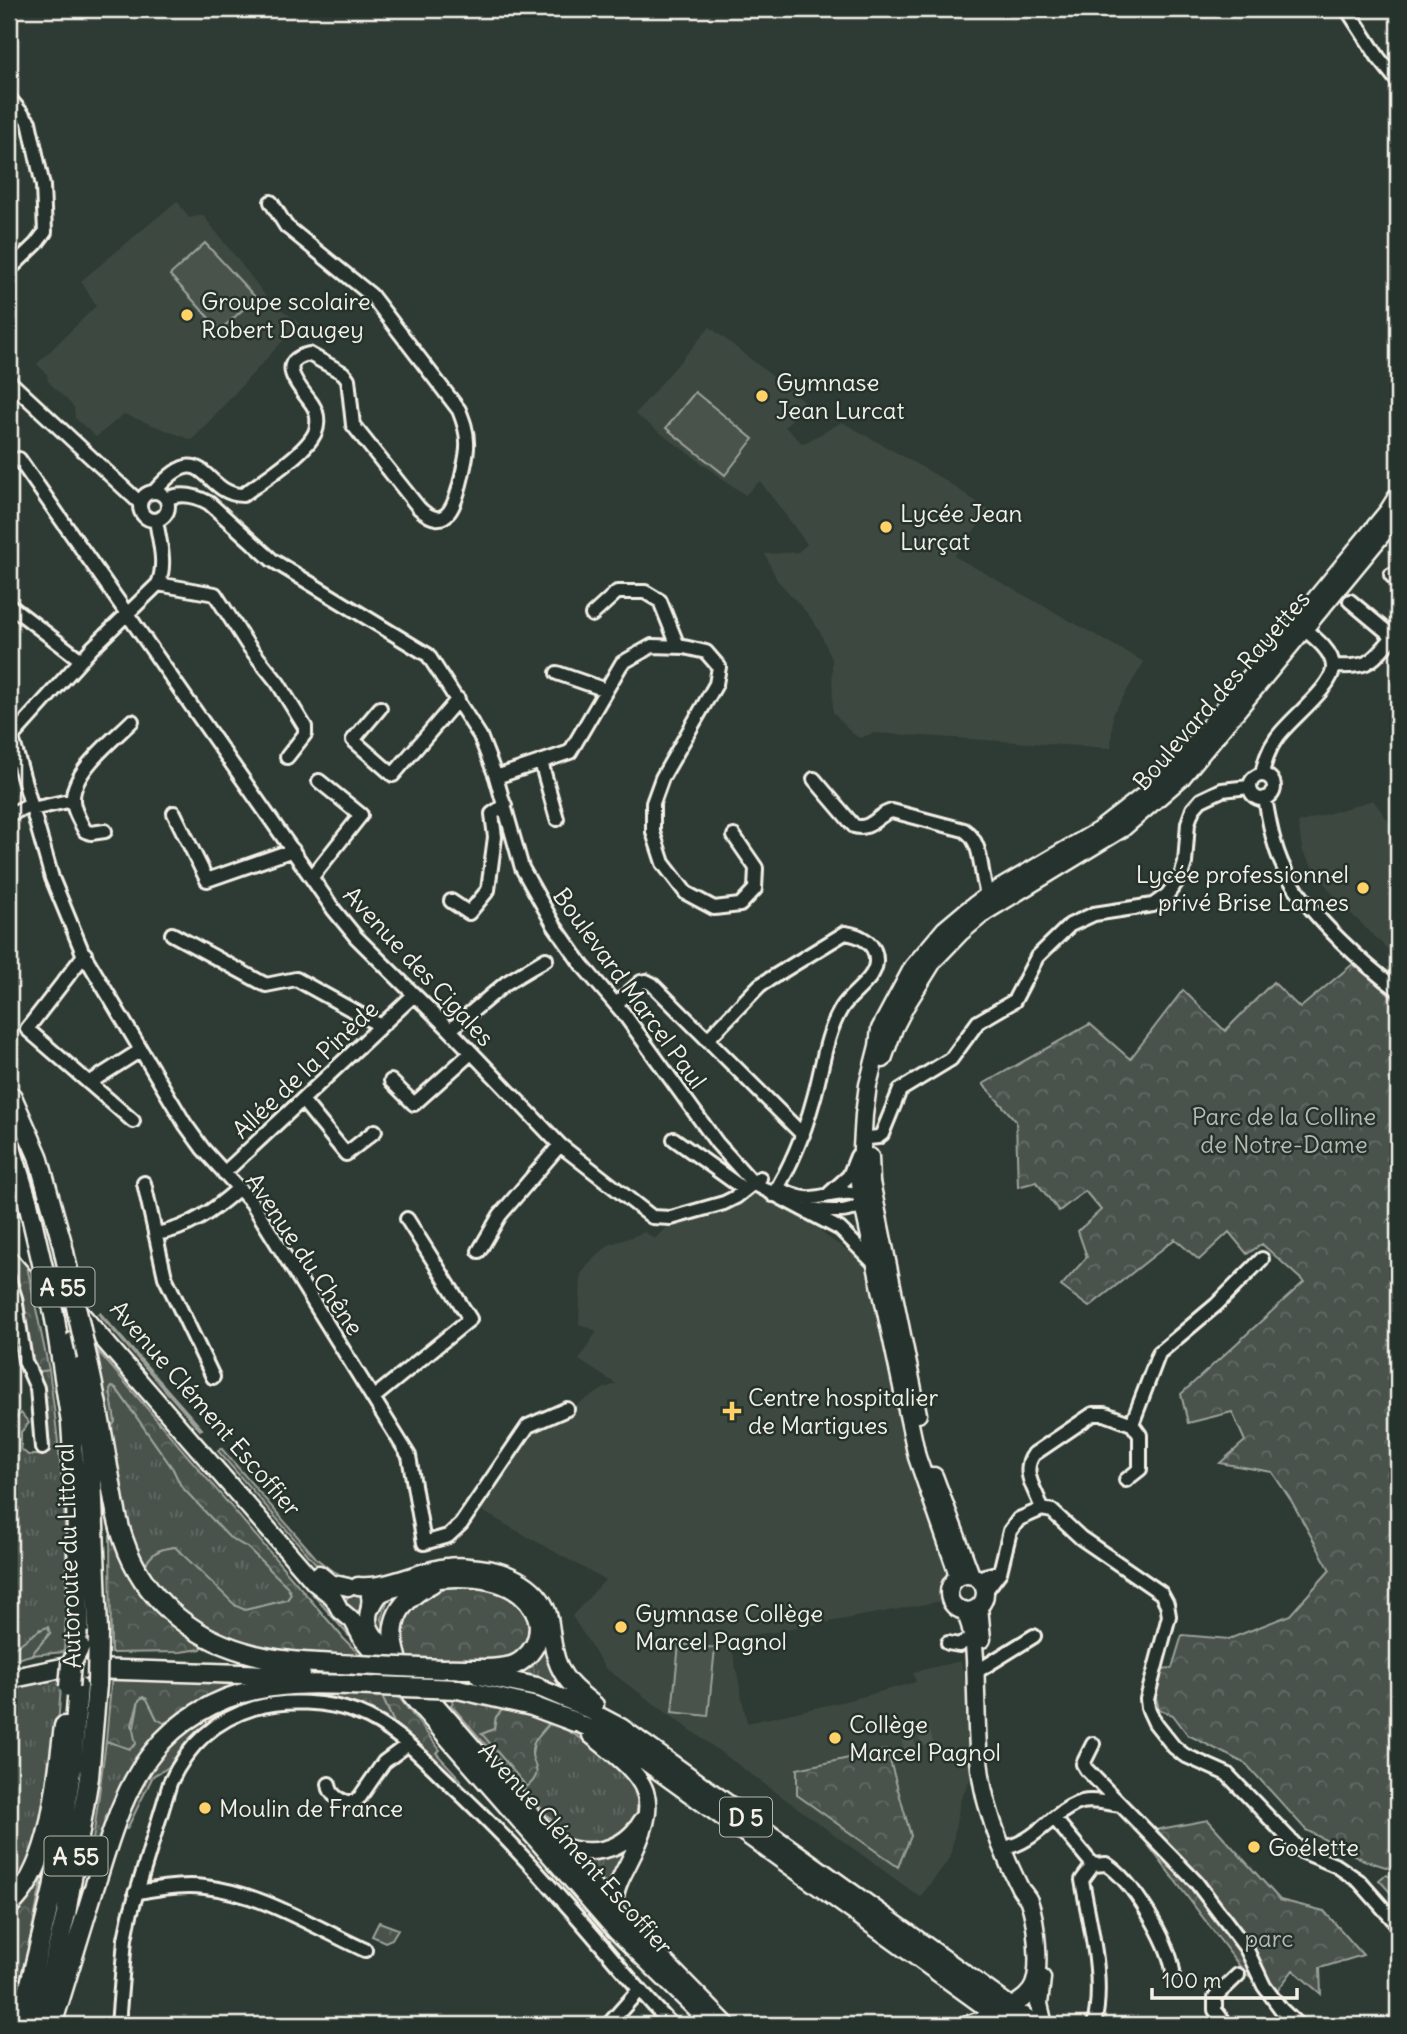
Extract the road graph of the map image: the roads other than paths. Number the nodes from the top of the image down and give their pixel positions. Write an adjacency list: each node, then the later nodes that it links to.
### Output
1 (1347, 9): 2 (street)
2 (1397, 78)
3 (9, 98): 5 (street)
4 (271, 202): 8 (street)
5 (9, 270)
6 (9, 381): 11 (street)
7 (19, 459): 17 (street, Avenue des Cigales)
8 (154, 492): 10 (street); 11 (street)
9 (1398, 495): 19 (main road, Boulevard des Rayettes)
10 (166, 499): 13 (street); 26 (street, Boulevard Marcel Paul)
11 (140, 503): 13 (street)
12 (1398, 515): 19 (main road, Boulevard des Rayettes)
13 (156, 520): 14 (street)
14 (158, 584): 17 (street); 30 (street)
15 (1350, 601): 20 (street)
16 (9, 605): 22 (street)
17 (125, 613): 22 (street); 46 (street, Avenue des Cigales)
18 (592, 615): 21 (street)
19 (1301, 626): 23 (street); 49 (main road, Boulevard des Rayettes)
20 (1396, 635): 23 (street)
21 (677, 646): 25 (street); 45 (street)
22 (80, 660): 29 (street)
23 (1333, 666): 32 (street)
24 (557, 673): 25 (street)
25 (606, 690): 31 (street)
26 (458, 699): 27 (street); 33 (street, Boulevard Marcel Paul)
27 (380, 708)
28 (132, 721): 38 (street)
29 (10, 738): 40 (street, Avenue du Chêne)
30 (287, 757)
31 (541, 762): 33 (street); 43 (street)
32 (1262, 774): 36 (street); 37 (street)
33 (496, 777): 39 (street, Boulevard Marcel Paul)
34 (814, 779): 49 (street)
35 (319, 781): 47 (street)
36 (1249, 787): 37 (street); 69 (street)
37 (1265, 798): 53 (street)
38 (73, 800): 40 (street); 44 (street)
39 (505, 805): 48 (street); 55 (street, Boulevard Marcel Paul)
40 (31, 807): 42 (street); 51 (street, Avenue du Chêne)
41 (174, 813): 46 (street)
42 (9, 815)
43 (557, 819)
44 (106, 831)
45 (734, 836)
46 (293, 850): 47 (street, Avenue des Cigales)
47 (312, 877): 54 (street, Avenue des Cigales)
48 (451, 901)
49 (990, 902): 57 (main road, Boulevard des Rayettes); 69 (main road, Boulevard des Rayettes)
50 (172, 934): 56 (street)
51 (85, 954): 60 (street, Avenue du Chêne); 63 (street)
52 (546, 958): 58 (street)
53 (1398, 990)
54 (414, 995): 56 (street, Allée de la Pinède); 58 (street, Avenue des Cigales)
55 (615, 1004): 59 (street); 75 (street, Boulevard Marcel Paul)
56 (381, 1026): 65 (street, Allée de la Pinède)
57 (880, 1029): 78 (street); 79 (main road, Boulevard des Rayettes)
58 (450, 1030): 61 (street, Avenue des Cigales)
59 (707, 1040): 68 (street); 68 (street)
60 (141, 1050): 63 (street); 73 (street, Avenue du Chêne)
61 (471, 1053): 62 (street); 72 (street, Avenue des Cigales)
62 (391, 1081)
63 (89, 1083): 66 (street)
64 (10, 1093): 85 (highway, Autoroute du Littoral / A 55)
65 (302, 1100): 67 (street); 73 (street, Allée de la Pinède)
66 (133, 1121)
67 (375, 1131)
68 (803, 1135): 77 (street)
69 (869, 1138): 79 (main road, Boulevard des Rayettes)
70 (674, 1139): 75 (street)
71 (9, 1141): 103 (highway, Autoroute du Littoral / A 55, bridge)
72 (560, 1145): 75 (street, Avenue des Cigales); 86 (street)
73 (225, 1173): 76 (street, Avenue du Chêne)
74 (144, 1184): 84 (street)
75 (753, 1184): 77 (street, Boulevard Marcel Paul)
76 (238, 1188): 84 (street); 91 (street, Avenue du Chêne)
77 (776, 1192): 78 (street, Boulevard Marcel Paul); 80 (street, Boulevard Marcel Paul)
78 (826, 1196): 79 (street, Boulevard Marcel Paul)
79 (866, 1197): 80 (street, Boulevard Marcel Paul); 88 (main road, Boulevard des Rayettes)
80 (803, 1209): 88 (street, Boulevard Marcel Paul)
81 (9, 1217): 98 (main road, Avenue Clément Escoffier)
82 (407, 1219): 91 (street)
83 (9, 1231): 101 (main road, Avenue Clément Escoffier)
84 (155, 1234): 90 (street)
85 (57, 1238): 103 (highway, Autoroute du Littoral / A 55); 107 (highway, bridge)
86 (479, 1251)
87 (1262, 1259): 93 (street)
88 (881, 1260): 99 (main road, Boulevard des Rayettes)
89 (9, 1279): 94 (street)
90 (213, 1377)
91 (373, 1398): 92 (street, Avenue du Chêne)
92 (567, 1409)
93 (1132, 1424): 95 (street); 96 (street)
94 (42, 1448)
95 (1126, 1480)
96 (1042, 1509): 99 (street); 133 (street)
97 (445, 1578): 100 (highway); 106 (highway); 109 (highway)
98 (353, 1587): 100 (main road); 101 (main road); 118 (main road)
99 (972, 1590): 104 (main road, Boulevard des Rayettes); 110 (main road, Boulevard des Rayettes)
100 (370, 1609): 101 (main road); 106 (main road)
101 (344, 1612): 106 (main road, Avenue Clément Escoffier)
102 (1034, 1636): 110 (street)
103 (86, 1637): 113 (highway, bridge); 143 (highway, Autoroute du Littoral / A 55, bridge)
104 (972, 1637): 105 (street); 110 (main road, Boulevard des Rayettes)
105 (948, 1643)
106 (389, 1657)
107 (348, 1665): 108 (highway); 109 (highway, bridge)
108 (9, 1668)
109 (442, 1669): 114 (highway, D 5)
110 (981, 1669): 127 (main road, Boulevard des Rayettes)
111 (9, 1679): 112 (highway)
112 (377, 1686): 117 (highway, D 5, bridge); 144 (highway)
113 (74, 1687): 131 (highway); 142 (highway, Autoroute du Littoral / A 55)
114 (537, 1687): 118 (main road, D 5)
115 (411, 1696): 134 (main road, Avenue Clément Escoffier)
116 (429, 1697): 126 (main road, Avenue Clément Escoffier)
117 (575, 1722): 123 (main road); 125 (main road, D 5)
118 (621, 1727): 136 (main road, D 5)
119 (1093, 1744): 122 (street)
120 (407, 1745): 121 (street); 130 (street); 139 (street)
121 (329, 1784)
122 (1121, 1805): 124 (street); 153 (street)
123 (647, 1813): 126 (main road); 132 (main road)
124 (1054, 1818): 127 (street); 128 (street)
125 (734, 1827): 136 (main road, D 5); 141 (main road)
126 (557, 1845): 132 (main road, Avenue Clément Escoffier)
127 (1008, 1848): 129 (main road, Boulevard des Rayettes); 140 (main road, Boulevard des Rayettes)
128 (1093, 1865): 137 (street); 151 (street)
129 (1021, 1890): 136 (main road); 141 (main road, Boulevard des Rayettes)
130 (135, 1893): 135 (street); 145 (street)
131 (9, 1906)
132 (614, 1910): 134 (main road); 149 (main road, Avenue Clément Escoffier)
133 (1398, 1925)
134 (632, 1948): 148 (main road, Avenue Clément Escoffier)
135 (365, 1950)
136 (948, 1967): 141 (main road, D 5); 141 (main road, D 5)
137 (1173, 1971)
138 (1238, 1975): 152 (street)
139 (639, 1990): 146 (street); 147 (street)
140 (1039, 2004): 141 (main road); 150 (main road, Boulevard des Rayettes)
141 (1005, 2017)
142 (20, 2025)
143 (38, 2025)
144 (52, 2025)
145 (118, 2025)
146 (608, 2025)
147 (672, 2025)
148 (712, 2025)
149 (727, 2025)
150 (1044, 2025)
151 (1094, 2025)
152 (1226, 2025)
153 (1298, 2025)

